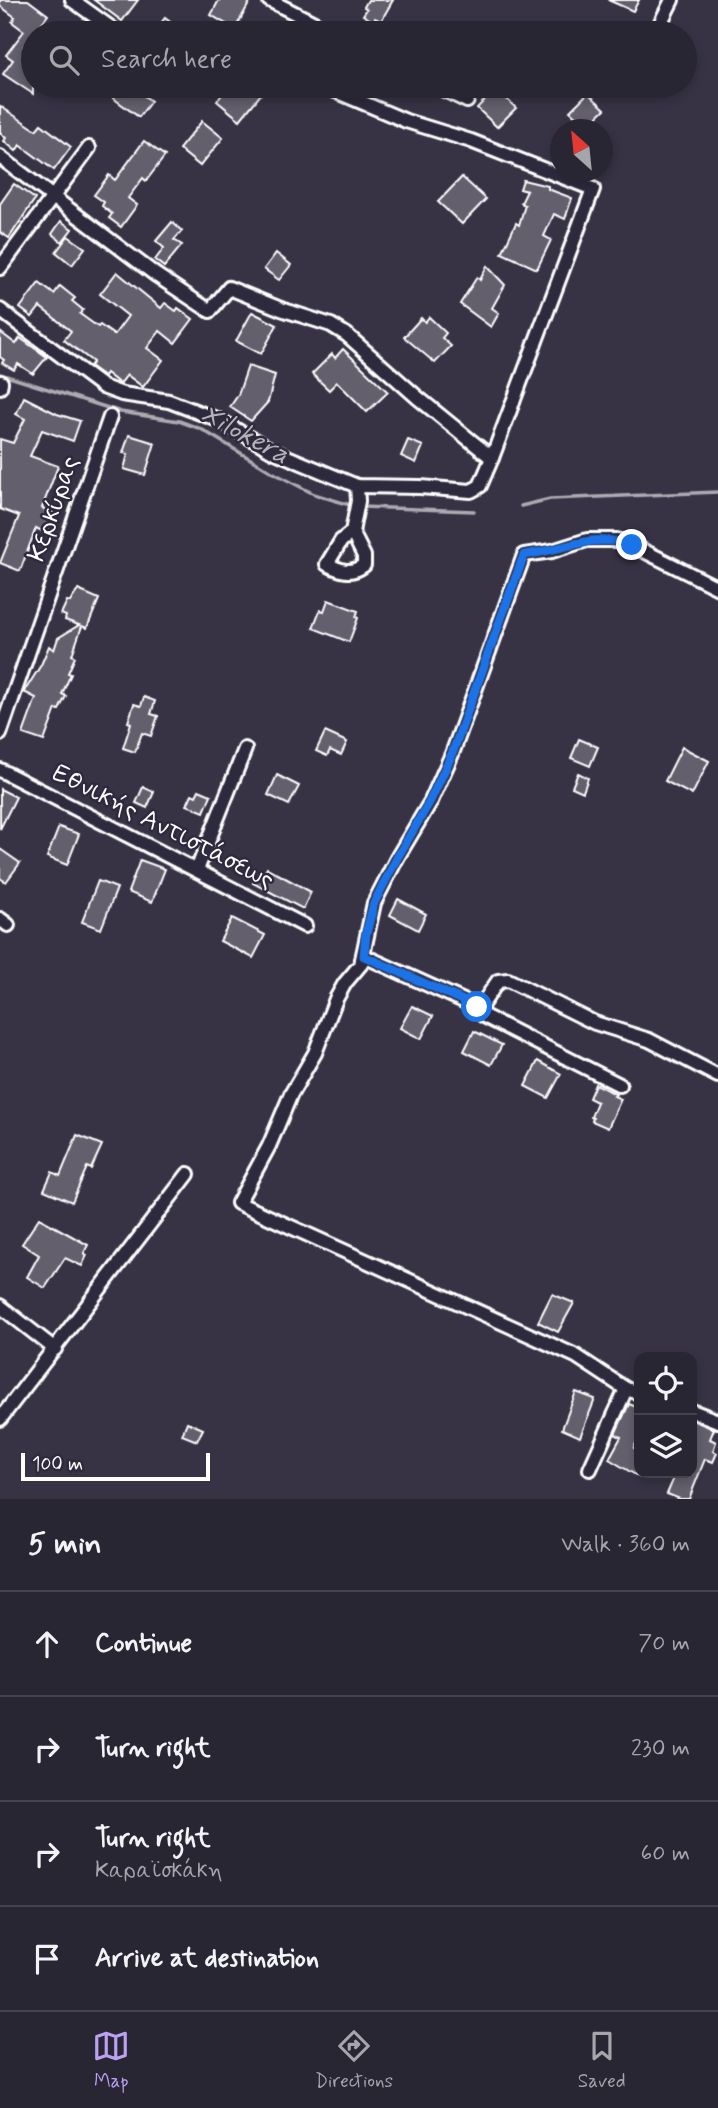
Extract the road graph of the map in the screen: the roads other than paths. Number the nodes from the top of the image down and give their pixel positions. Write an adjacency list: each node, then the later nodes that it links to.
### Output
1 (72, 0): 4 (street)
2 (269, 0): 5 (street)
3 (672, 0): 6 (street)
4 (101, 21)
5 (310, 21)
6 (662, 21)
7 (352, 98): 16 (street)
8 (461, 98): 9 (street)
9 (467, 101)
10 (89, 148): 12 (street)
11 (0, 158): 12 (street)
12 (53, 197): 13 (street); 16 (street)
13 (0, 268)
14 (0, 310): 17 (street)
15 (110, 417): 20 (street, Κερκύρας)
16 (492, 458): 17 (street)
17 (357, 485): 18 (street)
18 (352, 532)
19 (718, 588): 25 (street)
20 (0, 734)
21 (245, 749): 23 (street)
22 (0, 770): 23 (street, Εθνικής Αντιστάσεως)
23 (197, 870): 24 (street, Εθνικής Αντιστάσεως)
24 (305, 926)
25 (364, 956): 26 (street); 32 (street)
26 (477, 1007): 27 (street); 28 (street)
27 (718, 1076)
28 (620, 1085)
29 (188, 1174): 31 (street)
30 (0, 1306): 31 (street)
31 (55, 1349): 35 (street)
32 (626, 1389): 33 (street); 37 (street)
33 (634, 1391)
34 (697, 1413): 36 (street)
35 (0, 1419)
36 (718, 1421)
37 (590, 1469)

